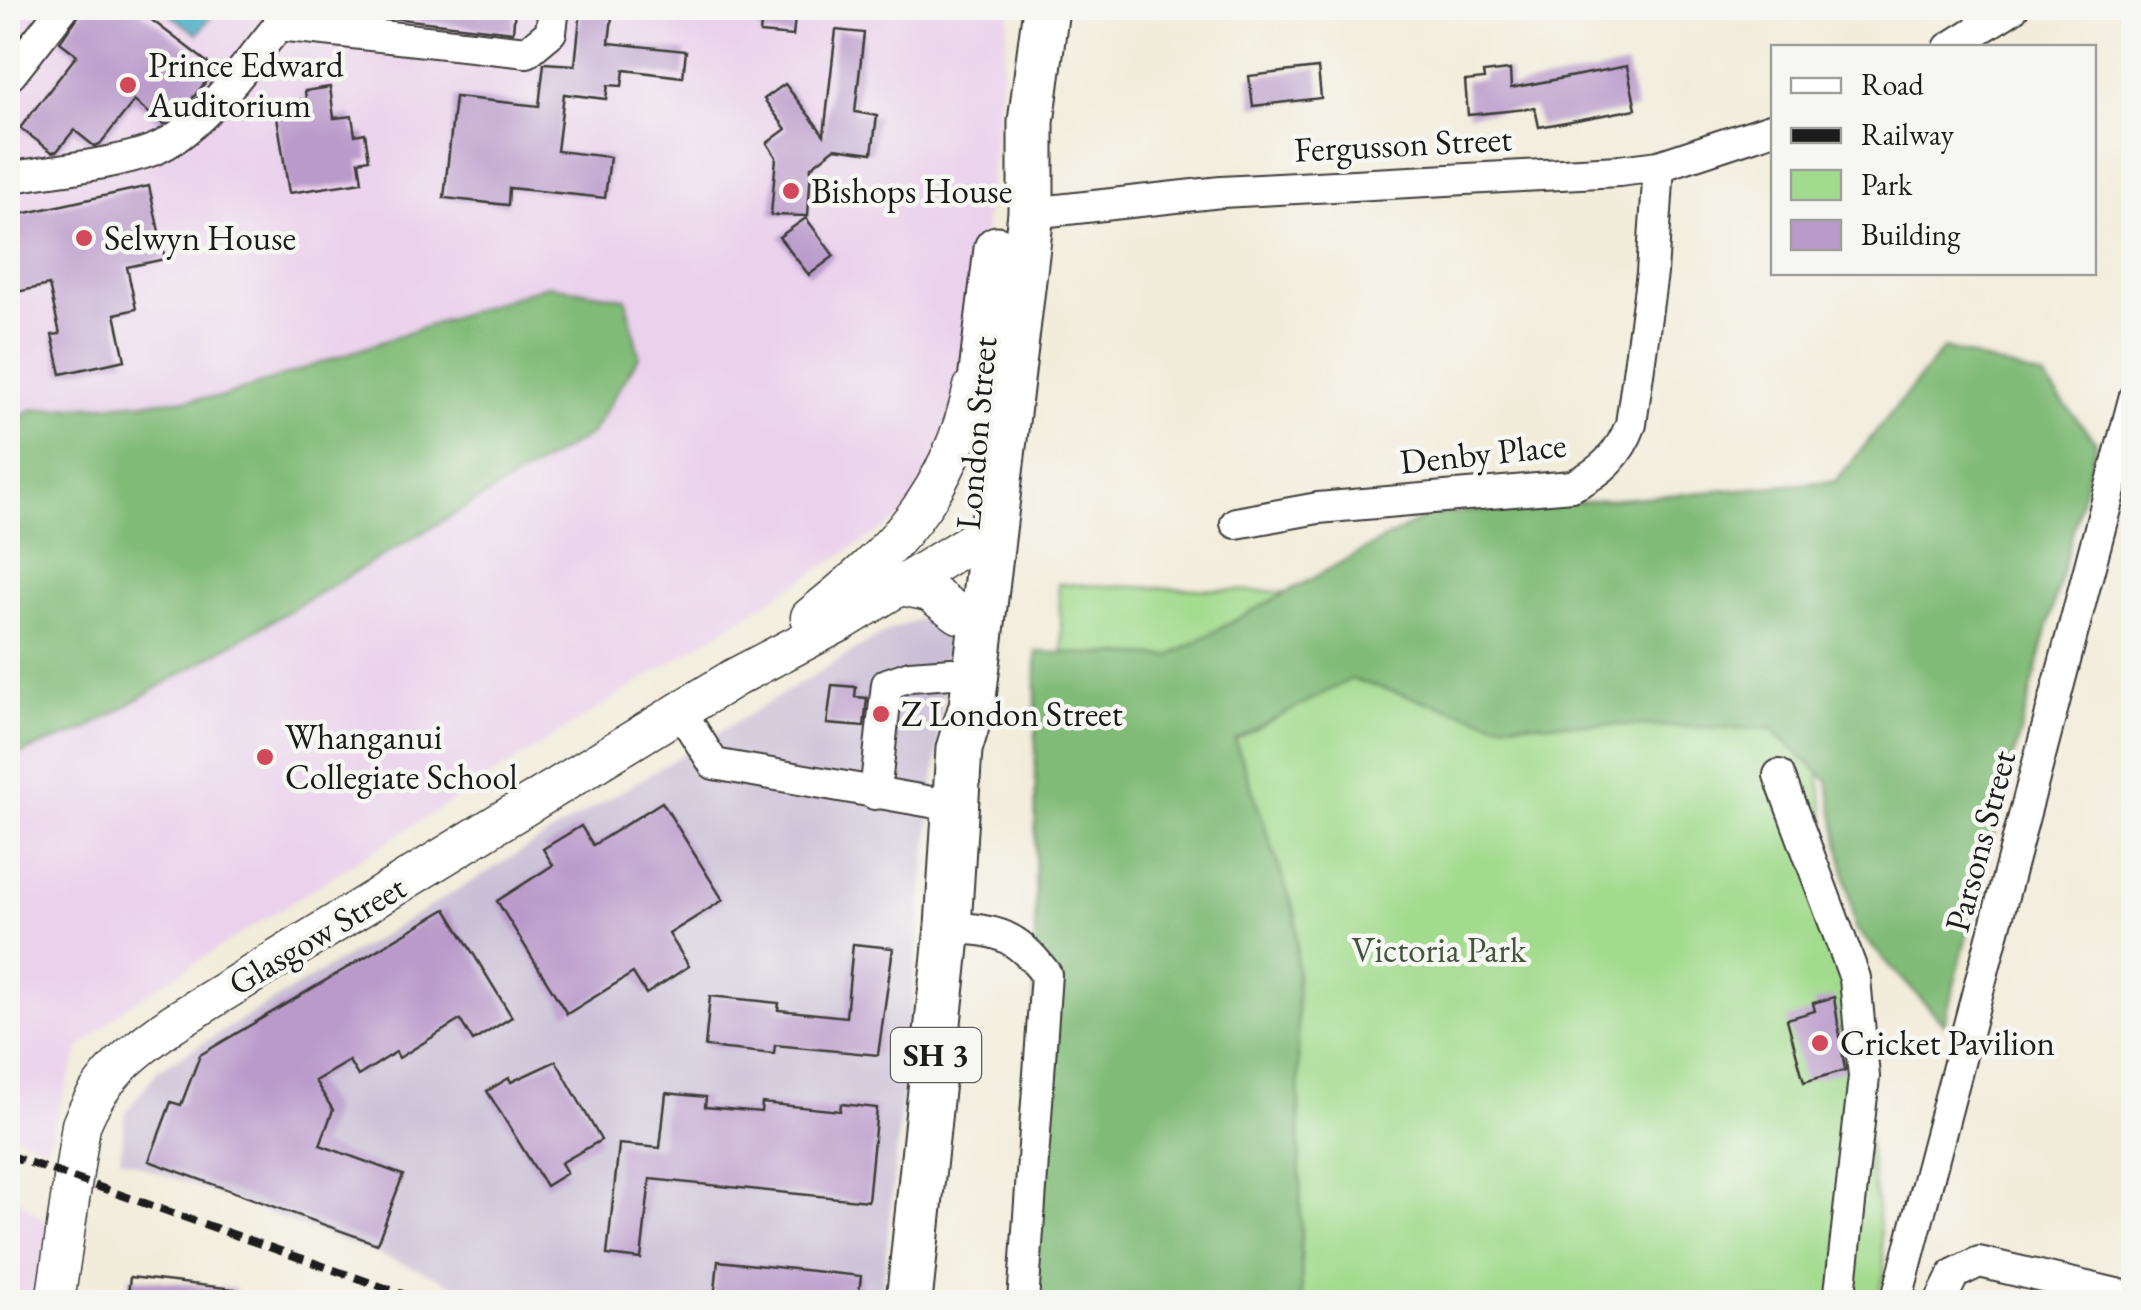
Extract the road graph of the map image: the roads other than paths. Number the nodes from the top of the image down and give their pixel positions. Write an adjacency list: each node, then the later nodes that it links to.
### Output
1 (63, 8): 7 (street)
2 (554, 8): 5 (street)
3 (1046, 8): 8 (highway, London Street / SH 3)
4 (2013, 8): 6 (street)
5 (279, 16): 11 (street)
6 (1954, 45)
7 (10, 74)
8 (1031, 122): 12 (highway, London Street / SH 3); 13 (highway, London Street / SH 3)
9 (1771, 129): 10 (street, Fergusson Street)
10 (1659, 166): 12 (street, Fergusson Street); 15 (street, Denby Place)
11 (8, 178)
12 (1031, 214): 16 (highway, London Street / SH 3)
13 (983, 342): 16 (highway, London Street / SH 3); 20 (main road, Glasgow Street)
14 (2134, 399): 32 (street, Parsons Street)
15 (1236, 523)
16 (979, 537): 17 (main road, Glasgow Street); 18 (highway, London Street / SH 3); 22 (highway, London Street / SH 3)
17 (901, 586): 18 (main road); 20 (main road, Glasgow Street)
18 (958, 614): 19 (highway, London Street / SH 3)
19 (952, 673): 22 (highway, London Street / SH 3); 24 (street)
20 (734, 678): 21 (main road, Glasgow Street)
21 (681, 712): 24 (street); 28 (main road, Glasgow Street)
22 (959, 749): 25 (highway, London Street / SH 3)
23 (1779, 776): 31 (street)
24 (876, 794): 25 (street)
25 (954, 806): 26 (highway, London Street / SH 3)
26 (948, 927): 29 (highway, London Street / SH 3); 30 (street)
27 (2134, 1298): 33 (street)
28 (56, 1302)
29 (909, 1302)
30 (1022, 1302)
31 (1839, 1302)
32 (1896, 1302)
33 (1940, 1302)

